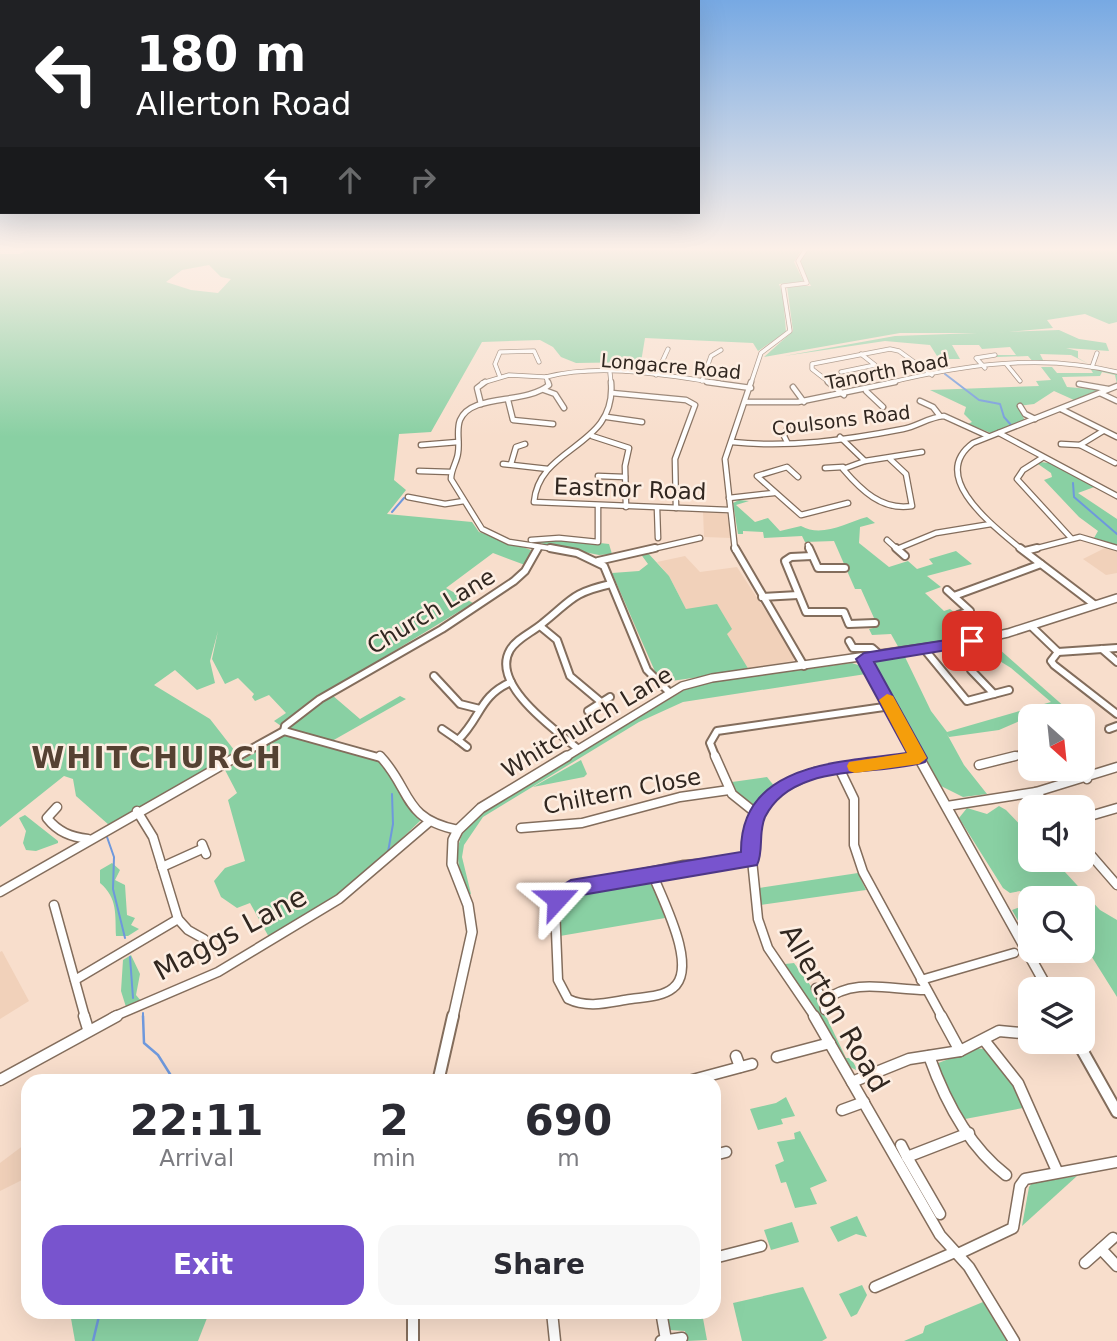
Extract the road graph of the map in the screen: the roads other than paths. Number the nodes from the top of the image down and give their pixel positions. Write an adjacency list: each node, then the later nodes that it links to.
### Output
1 (787, 312): 25 (street)
2 (668, 349): 16 (street)
3 (721, 350): 20 (street)
4 (1097, 353): 11 (street)
5 (861, 354): 10 (street); 13 (street); 17 (street)
6 (995, 355): 12 (street)
7 (537, 360): 18 (street)
8 (803, 364): 10 (street)
9 (1007, 365): 11 (street, Tanorth Road); 12 (street, Tanorth Road); 21 (street)
10 (811, 366): 31 (street)
11 (1092, 366): 14 (street, Tanorth Road)
12 (985, 368): 17 (street, Tanorth Road)
13 (841, 372)
14 (1117, 372)
15 (610, 373): 16 (street, Longacre Road); 19 (street, Longacre Road); 29 (street)
16 (656, 375): 20 (street, Longacre Road)
17 (932, 375): 28 (street, Tanorth Road)
18 (500, 377): 19 (street, Longacre Road); 37 (street)
19 (546, 377): 27 (street)
20 (702, 381): 25 (street, Longacre Road)
21 (1020, 381)
22 (1079, 384): 26 (street)
23 (1117, 386): 26 (street)
24 (793, 387): 36 (street)
25 (751, 388): 35 (street)
26 (1108, 389): 30 (street)
27 (544, 390): 32 (street); 38 (street)
28 (866, 391): 31 (street, Tanorth Road); 40 (street)
29 (612, 393): 43 (street); 87 (street)
30 (1100, 393): 34 (street); 41 (street)
31 (844, 395): 36 (street, Tanorth Road)
32 (508, 400): 37 (street); 46 (street)
33 (920, 401): 42 (street)
34 (1117, 401)
35 (747, 402): 36 (street, Tanorth Road); 57 (street)
36 (804, 402)
37 (481, 404): 56 (street)
38 (560, 406)
39 (1020, 406): 44 (street)
40 (883, 407)
41 (1061, 409): 44 (street); 50 (street)
42 (940, 416): 53 (street, Coulsons Road); 54 (street, Coulsons Road)
43 (607, 417): 48 (street); 52 (street)
44 (1035, 419): 51 (street)
45 (505, 421): 46 (street)
46 (513, 421): 47 (street)
47 (549, 422)
48 (643, 422)
49 (788, 426): 58 (street)
50 (1104, 430): 55 (street); 62 (street)
51 (999, 433): 53 (street); 64 (street)
52 (593, 436): 72 (street); 76 (street)
53 (989, 436): 89 (street)
54 (840, 437): 58 (street, Coulsons Road); 66 (street)
55 (1117, 437)
56 (458, 442): 59 (street); 74 (street)
57 (732, 442): 58 (street, Coulsons Road); 80 (street)
58 (788, 442)
59 (421, 444)
60 (525, 444): 69 (street)
61 (1061, 444): 62 (street)
62 (1080, 445): 67 (street)
63 (922, 452): 65 (street)
64 (1042, 458): 79 (street); 92 (street)
65 (890, 459): 66 (street); 70 (street)
66 (864, 461): 70 (street)
67 (1114, 463)
68 (503, 464): 69 (street)
69 (511, 464): 72 (street)
70 (844, 467): 71 (street)
71 (825, 468)
72 (548, 469): 84 (street, Eastnor Road)
73 (419, 471): 74 (street)
74 (451, 472): 82 (street)
75 (596, 476): 76 (street)
76 (625, 477): 85 (street)
77 (798, 477): 78 (street)
78 (774, 493): 80 (street); 83 (street)
79 (1117, 496)
80 (729, 498): 88 (street)
81 (410, 499): 82 (street)
82 (464, 501): 93 (street)
83 (848, 503)
84 (598, 506): 85 (street, Eastnor Road); 95 (street)
85 (626, 507): 86 (street, Eastnor Road)
86 (657, 508): 87 (street, Eastnor Road); 90 (street)
87 (676, 508): 88 (street, Eastnor Road)
88 (729, 510): 110 (street)
89 (991, 524): 99 (street); 100 (street)
90 (658, 538)
91 (700, 538): 103 (street)
92 (1071, 538): 98 (street); 100 (street)
93 (536, 540): 95 (street); 103 (street); 143 (street, Church Lane)
94 (887, 540): 99 (street)
95 (598, 542): 96 (street)
96 (608, 543)
97 (808, 545): 101 (street)
98 (1117, 548)
99 (897, 549): 102 (street)
100 (1024, 551): 104 (street)
101 (812, 556): 105 (street); 108 (street)
102 (905, 556)
103 (598, 561): 106 (street)
104 (1041, 564): 109 (street); 112 (street)
105 (845, 568)
106 (611, 584): 115 (street); 130 (street)
107 (947, 590): 109 (street)
108 (798, 595): 110 (street); 114 (street)
109 (954, 596): 113 (street)
110 (762, 597): 125 (street)
111 (1117, 598): 112 (street, Whitchurch Lane)
112 (1095, 605): 116 (street, Whitchurch Lane)
113 (958, 615)
114 (875, 623)
115 (540, 626): 128 (street); 134 (street)
116 (1031, 626): 120 (street, Whitchurch Lane); 121 (street)
117 (852, 647): 122 (street)
118 (1117, 648): 119 (street)
119 (1102, 649): 121 (street); 124 (street)
120 (925, 650): 122 (street, Whitchurch Lane); 133 (street)
121 (1058, 652): 139 (street)
122 (881, 656): 123 (street, Whitchurch Lane)
123 (864, 659): 125 (street, Whitchurch Lane); 136 (street)
124 (1117, 662)
125 (804, 666): 130 (street, Whitchurch Lane)
126 (971, 670): 131 (street)
127 (434, 676): 137 (street)
128 (511, 682): 137 (street); 146 (street)
129 (1010, 690): 131 (street)
130 (669, 692): 146 (street, Whitchurch Lane)
131 (994, 694): 133 (street)
132 (610, 697): 134 (street)
133 (967, 701): 135 (street)
134 (601, 702): 138 (street)
135 (958, 703)
136 (891, 706): 148 (street); 156 (street)
137 (480, 709): 144 (street)
138 (587, 711)
139 (1117, 714)
140 (1117, 726): 142 (street)
141 (442, 729): 144 (street)
142 (1109, 729)
143 (284, 731): 162 (street, Church Lane); 165 (street)
144 (458, 740): 145 (street)
145 (467, 747)
146 (577, 748): 167 (street, Whitchurch Lane)
147 (1018, 755): 149 (street)
148 (919, 758): 152 (street); 159 (street)
149 (989, 763): 150 (street); 153 (street)
150 (979, 765)
151 (1117, 767): 154 (street)
152 (839, 768): 163 (street); 181 (street)
153 (994, 770)
154 (1096, 775)
155 (1079, 781): 157 (street)
156 (729, 790): 163 (street); 166 (street, Chiltern Close)
157 (1036, 792): 158 (street); 159 (street)
158 (1039, 795)
159 (947, 806): 180 (street)
160 (57, 807): 168 (street)
161 (1117, 808): 164 (street)
162 (137, 811): 168 (street, Church Lane); 172 (street)
163 (757, 814): 170 (street, Allerton Road)
164 (1095, 814)
165 (429, 822): 167 (street); 185 (street, Maggs Lane)
166 (522, 828)
167 (458, 830): 196 (street)
168 (88, 839): 175 (street, Church Lane)
169 (204, 849): 172 (street)
170 (750, 860): 173 (street); 188 (street, Allerton Road)
171 (1095, 860): 174 (street)
172 (162, 867): 177 (street)
173 (652, 873): 173 (street)
174 (1117, 885)
175 (0, 892)
176 (54, 905): 182 (street)
177 (178, 919): 178 (street); 182 (street)
178 (204, 939)
179 (1014, 953): 181 (street)
180 (1041, 977)
181 (920, 980): 184 (street)
182 (75, 981): 185 (street)
183 (816, 988): 184 (street)
184 (926, 990): 189 (street)
185 (88, 1029): 198 (street, Maggs Lane)
186 (1018, 1033): 187 (street)
187 (984, 1040): 189 (street); 209 (street)
188 (830, 1043): 193 (street); 199 (street, Allerton Road)
189 (960, 1051): 192 (street)
190 (1084, 1054): 202 (street)
191 (736, 1056): 195 (street)
192 (929, 1056): 199 (street); 203 (street)
193 (777, 1057)
194 (752, 1064): 195 (street)
195 (740, 1067): 197 (street)
196 (440, 1074)
197 (714, 1074)
198 (0, 1080)
199 (852, 1082): 200 (street, Allerton Road)
200 (864, 1102): 201 (street); 215 (street, Allerton Road)
201 (842, 1110)
202 (1117, 1112)
203 (969, 1133): 207 (street); 210 (street)
204 (901, 1145): 207 (street)
205 (726, 1152): 206 (street)
206 (721, 1153)
207 (907, 1157): 211 (street)
208 (1117, 1162): 209 (street)
209 (1057, 1171): 215 (street)
210 (1006, 1175)
211 (940, 1214)
212 (1113, 1238): 214 (street)
213 (761, 1246): 216 (street)
214 (1101, 1249): 217 (street); 218 (street)
215 (956, 1253): 219 (street); 227 (street, Allerton Road)
216 (721, 1256)
217 (1085, 1263)
218 (1117, 1266)
219 (875, 1287)
220 (413, 1319): 224 (street)
221 (553, 1319): 225 (street)
222 (662, 1319): 226 (street)
223 (682, 1338): 226 (street)
224 (413, 1341)
225 (555, 1341)
226 (664, 1341)
227 (1014, 1341)

